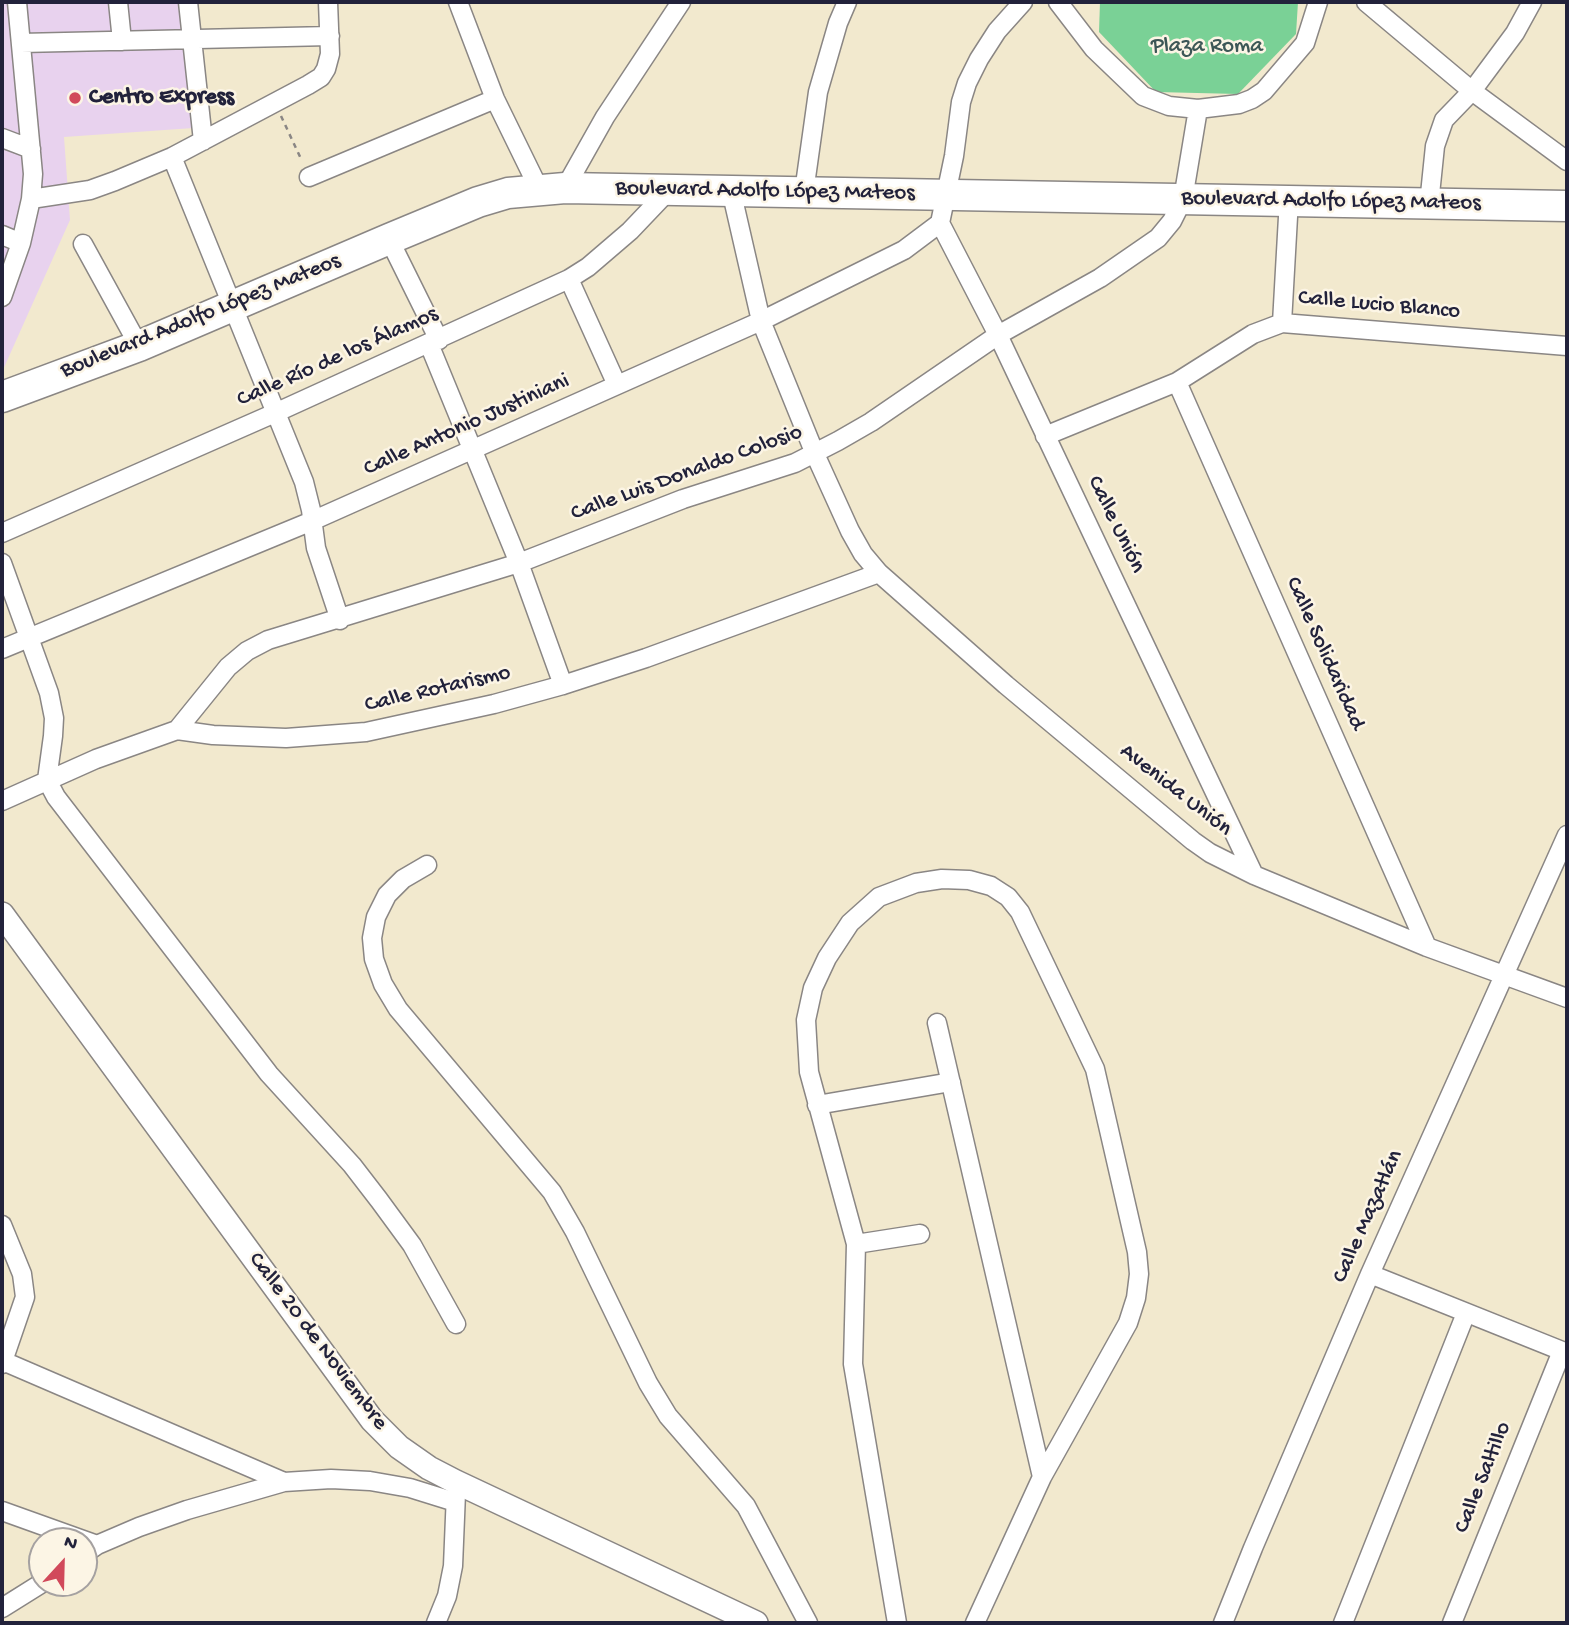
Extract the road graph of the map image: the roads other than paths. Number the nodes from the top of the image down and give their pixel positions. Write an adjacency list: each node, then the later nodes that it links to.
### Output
1 (17, 2): 16 (street)
2 (118, 2): 15 (street)
3 (188, 2): 14 (street)
4 (328, 2): 13 (street)
5 (458, 2): 18 (street)
6 (681, 2): 26 (street)
7 (847, 2): 29 (street)
8 (1023, 2): 35 (street)
9 (1058, 2): 19 (street)
10 (1318, 2): 19 (street)
11 (1532, 2): 17 (street)
12 (1371, 4): 17 (street)
13 (330, 36): 14 (street); 21 (street)
14 (191, 39): 15 (street); 21 (street)
15 (122, 41): 16 (street)
16 (21, 43): 22 (street)
17 (1472, 91): 24 (street); 33 (street)
18 (495, 99): 25 (street); 26 (street)
19 (1198, 108): 30 (street, Calle Luis Donaldo Colosio)
20 (2, 138): 22 (street)
21 (203, 141): 23 (street)
22 (32, 149): 31 (street)
23 (172, 157): 31 (street); 42 (street)
24 (1567, 161)
25 (309, 177)
26 (552, 188): 27 (main road, Boulevard Adolfo López Mateos); 37 (main road, Boulevard Adolfo López Mateos)
27 (670, 190): 28 (main road, Boulevard Adolfo López Mateos); 40 (street, Calle Río de los Álamos)
28 (731, 190): 29 (main road, Boulevard Adolfo López Mateos); 43 (street, Avenida Unión)
29 (804, 192): 35 (main road, Boulevard Adolfo López Mateos)
30 (1183, 198): 32 (main road, Boulevard Adolfo López Mateos); 35 (main road, Boulevard Adolfo López Mateos); 45 (street, Calle Luis Donaldo Colosio)
31 (31, 199): 38 (street)
32 (1289, 200): 33 (main road, Boulevard Adolfo López Mateos); 44 (street)
33 (1429, 204): 34 (main road, Boulevard Adolfo López Mateos)
34 (1567, 206)
35 (943, 210): 43 (street, Calle Antonio Justiniani); 45 (street, Calle Unión)
36 (2, 235): 38 (street)
37 (388, 239): 42 (main road, Boulevard Adolfo López Mateos); 46 (street)
38 (21, 243): 41 (street)
39 (83, 244): 47 (street)
40 (569, 279): 46 (street, Calle Río de los Álamos); 50 (street)
41 (2, 297)
42 (233, 307): 47 (main road, Boulevard Adolfo López Mateos); 52 (street)
43 (761, 321): 50 (street, Calle Antonio Justiniani); 55 (street, Avenida Unión)
44 (1282, 323): 48 (street, Calle Lucio Blanco); 49 (street, Calle Lucio Blanco)
45 (998, 335): 53 (street, Calle Unión); 55 (street, Calle Luis Donaldo Colosio)
46 (434, 342): 52 (street, Calle Río de los Álamos); 54 (street)
47 (139, 346): 51 (main road, Boulevard Adolfo López Mateos)
48 (1567, 346)
49 (1177, 382): 53 (street, Calle Lucio Blanco); 72 (street, Calle Solidaridad)
50 (617, 386): 54 (street, Calle Antonio Justiniani)
51 (2, 397)
52 (275, 413): 56 (street); 57 (street, Calle Río de los Álamos)
53 (1045, 436): 70 (street, Calle Unión)
54 (473, 452): 56 (street, Calle Antonio Justiniani); 59 (street)
55 (815, 454): 59 (street, Calle Luis Donaldo Colosio); 60 (street, Avenida Unión)
56 (312, 521): 61 (street); 62 (street, Calle Antonio Justiniani)
57 (2, 533)
58 (2, 563): 62 (street)
59 (519, 563): 61 (street, Calle Luis Donaldo Colosio); 64 (street)
60 (878, 573): 64 (street, Calle Rotarismo); 70 (street, Avenida Unión)
61 (340, 620): 65 (street, Calle Luis Donaldo Colosio)
62 (30, 636): 63 (street, Calle Antonio Justiniani); 66 (street)
63 (2, 649)
64 (563, 685): 65 (street, Calle Rotarismo)
65 (177, 730): 66 (street, Calle Rotarismo)
66 (47, 780): 67 (street, Calle Rotarismo); 85 (street)
67 (2, 801)
68 (1567, 835): 73 (street, Calle Mazatlán)
69 (427, 864): 98 (street)
70 (1254, 875): 72 (street, Avenida Unión)
71 (2, 914): 90 (street, Calle 20 de Noviembre)
72 (1427, 947): 73 (street, Avenida Unión)
73 (1505, 974): 74 (street, Avenida Unión); 83 (street, Calle Mazatlán)
74 (1567, 998)
75 (937, 1023): 76 (street)
76 (951, 1082): 77 (street); 88 (street)
77 (817, 1105): 80 (street); 88 (street)
78 (2, 1226): 82 (street)
79 (920, 1234): 80 (street)
80 (856, 1244): 99 (street)
81 (2, 1266): 82 (street)
82 (22, 1274): 87 (street)
83 (1370, 1274): 84 (street); 101 (street, Calle Mazatlán)
84 (1465, 1313): 86 (street); 102 (street)
85 (456, 1324)
86 (1565, 1352): 103 (street, Calle Saltillo)
87 (2, 1363): 89 (street)
88 (1042, 1477): 100 (street)
89 (284, 1482): 90 (street); 93 (street)
90 (456, 1492): 96 (street); 97 (street, Calle 20 de Noviembre)
91 (2, 1511): 92 (street)
92 (38, 1527)
93 (98, 1547)
94 (28, 1592): 95 (street)
95 (2, 1608)
96 (436, 1623)
97 (756, 1623)
98 (808, 1623)
99 (897, 1623)
100 (975, 1623)
101 (1223, 1623)
102 (1343, 1623)
103 (1452, 1623)

